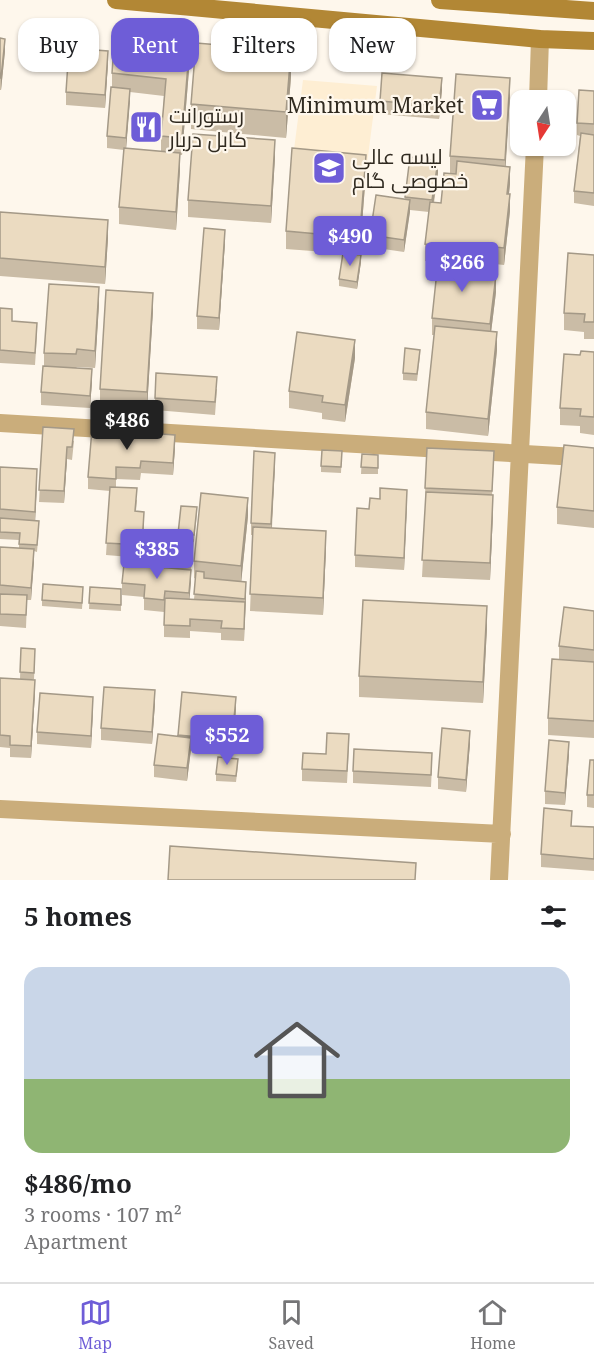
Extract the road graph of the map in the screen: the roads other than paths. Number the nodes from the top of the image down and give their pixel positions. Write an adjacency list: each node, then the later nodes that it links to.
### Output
1 (116, 0): 5 (main road)
2 (440, 0): 3 (main road)
3 (542, 4): 4 (main road)
4 (594, 11)
5 (540, 39): 6 (main road); 7 (street)
6 (594, 41)
7 (538, 90)
8 (535, 156): 10 (street)
9 (0, 423): 10 (street)
10 (521, 454): 11 (street); 13 (street)
11 (594, 458)
12 (0, 809): 13 (street)
13 (502, 834): 14 (street)
14 (499, 880)

